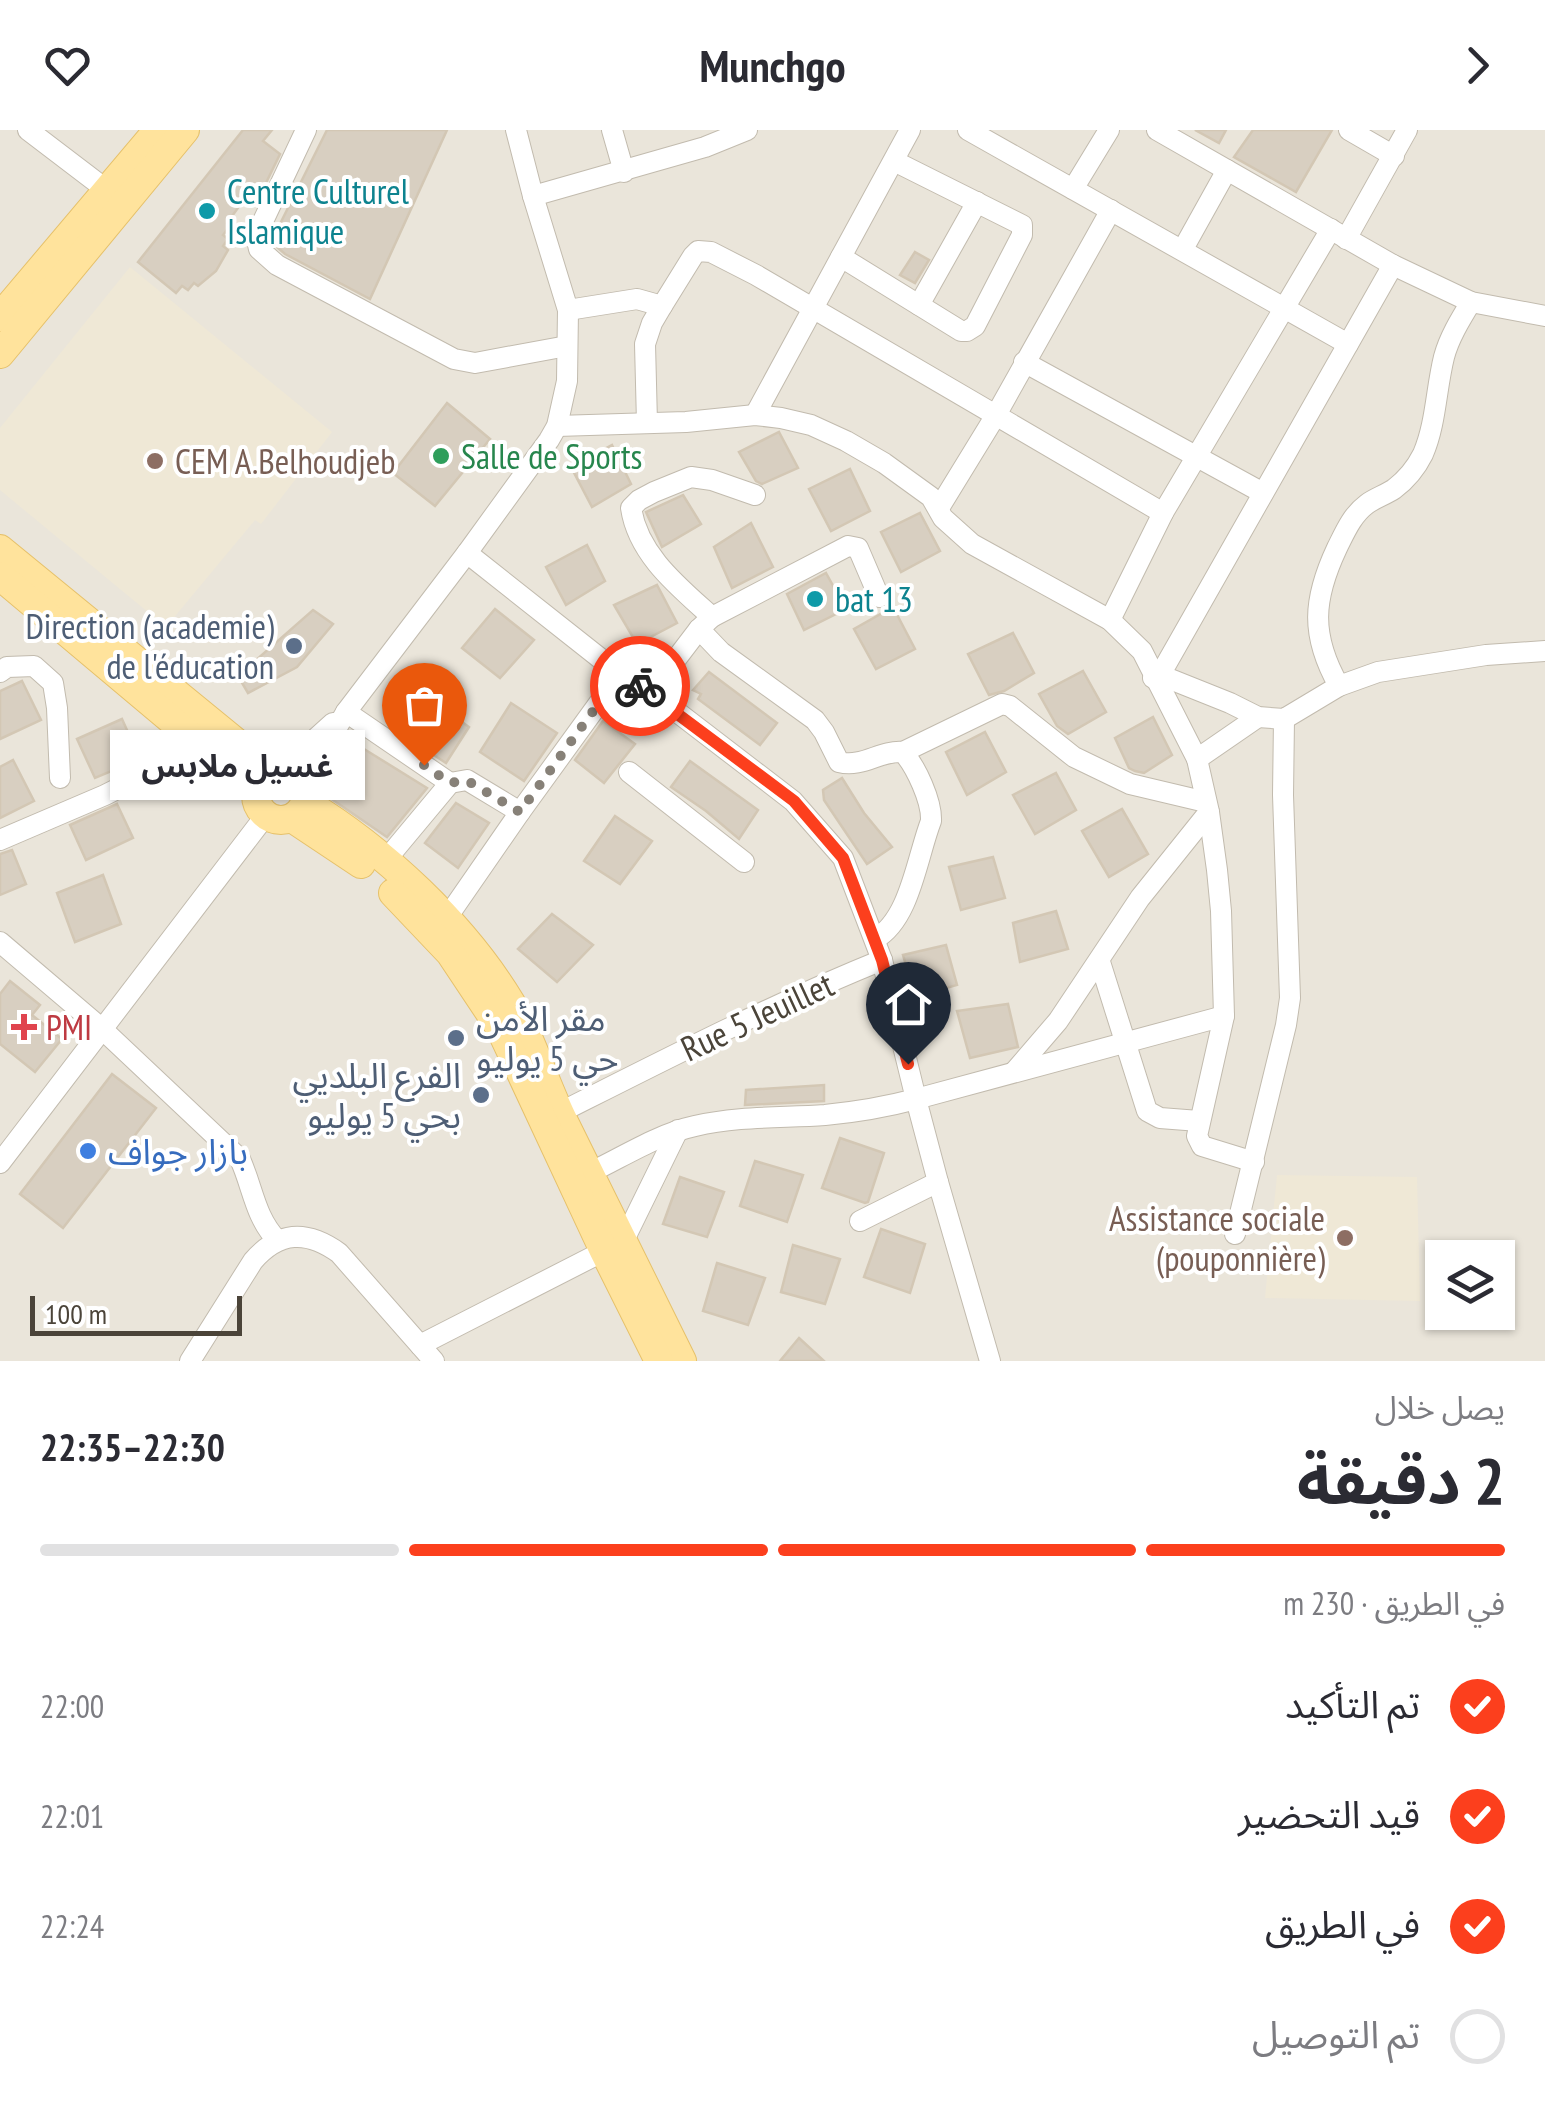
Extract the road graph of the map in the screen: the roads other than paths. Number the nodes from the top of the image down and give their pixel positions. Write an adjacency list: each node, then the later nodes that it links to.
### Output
1 (28, 130): 20 (street)
2 (158, 130): 20 (main road)
3 (185, 130): 38 (main road)
4 (306, 130): 37 (street)
5 (516, 130): 21 (street)
6 (612, 130): 18 (street)
7 (747, 130): 14 (street)
8 (910, 130): 16 (street)
9 (968, 130): 19 (street)
10 (1108, 130): 19 (street)
11 (1157, 130): 17 (street)
12 (1349, 130): 15 (street)
13 (1407, 130): 15 (street)
14 (703, 139): 18 (street)
15 (1394, 156): 24 (street)
16 (894, 162): 22 (street); 26 (street)
17 (1227, 170): 24 (street); 25 (street)
18 (624, 172): 21 (street)
19 (1074, 189): 23 (street)
20 (108, 191): 35 (main road)
21 (533, 196): 33 (street)
22 (976, 202): 29 (street); 29 (street)
23 (1112, 210): 25 (street); 39 (street)
24 (1338, 234): 27 (street); 31 (street)
25 (1183, 250): 31 (street)
26 (841, 258): 29 (street); 32 (street)
27 (1393, 265): 28 (street); 36 (street)
28 (1471, 302): 34 (street); 59 (street)
29 (919, 305)
30 (662, 306): 32 (street); 33 (street); 42 (street)
31 (1284, 307): 36 (street); 44 (street)
32 (812, 309): 40 (street); 41 (street)
33 (568, 310): 37 (street)
34 (1545, 316)
35 (0, 317)
36 (1348, 344): 45 (street)
37 (567, 346): 43 (street)
38 (0, 354)
39 (1024, 362): 41 (street); 44 (street)
40 (754, 415): 42 (street); 47 (street)
41 (996, 416): 47 (street); 48 (street)
42 (647, 422): 43 (street)
43 (556, 426): 50 (street)
44 (1197, 456): 45 (street); 48 (street)
45 (1263, 493): 58 (street)
46 (755, 494): 54 (street)
47 (939, 508): 53 (street)
48 (1163, 512): 53 (street)
49 (0, 549): 70 (main road)
50 (467, 553): 57 (street); 61 (street)
51 (0, 576): 64 (main road)
52 (879, 597): 54 (street)
53 (1110, 620): 58 (street)
54 (706, 623): 60 (street); 65 (street)
55 (1545, 651): 59 (street)
56 (0, 672): 68 (street)
57 (620, 674): 60 (street); 72 (street)
58 (1157, 677): 62 (street); 66 (street)
59 (1339, 686): 63 (street)
60 (651, 692): 77 (street)
61 (346, 712): 69 (street); 70 (street)
62 (1258, 718): 63 (street); 66 (street)
63 (1284, 718): 89 (street)
64 (204, 745): 70 (main road); 73 (street)
65 (903, 752): 71 (street); 77 (street)
66 (1197, 760): 71 (street)
67 (629, 772): 75 (street)
68 (60, 778)
69 (450, 783): 72 (street); 74 (street)
70 (282, 793): 74 (main road); 82 (street); 96 (main road)
71 (1208, 807): 80 (street); 81 (street)
72 (520, 812): 76 (street)
73 (0, 840)
74 (386, 862): 76 (main road)
75 (744, 862)
76 (446, 919): 86 (main road)
77 (875, 940): 79 (street)
78 (5, 955): 82 (street)
79 (882, 960): 85 (street, Rue 5 Jeuillet); 86 (street, Rue 5 Jeuillet)
80 (1100, 962): 83 (street); 84 (street)
81 (1224, 1016): 83 (street); 87 (street)
82 (101, 1028): 90 (street); 95 (street)
83 (1123, 1042): 84 (street); 87 (street)
84 (1015, 1071): 85 (street)
85 (916, 1099): 88 (street); 92 (street, Rue 5 Jeuillet)
86 (560, 1113): 91 (main road)
87 (1199, 1121): 89 (street)
88 (678, 1130): 91 (street); 96 (street)
89 (1254, 1162): 94 (street)
90 (0, 1163)
91 (589, 1173): 96 (main road)
92 (938, 1182): 93 (street); 101 (street, Rue 5 Jeuillet)
93 (860, 1221)
94 (1235, 1234)
95 (277, 1240): 97 (street); 98 (street)
96 (614, 1246): 97 (street); 99 (main road); 100 (main road)
97 (427, 1353)
98 (190, 1361)
99 (659, 1361)
100 (682, 1361)
101 (990, 1361)

